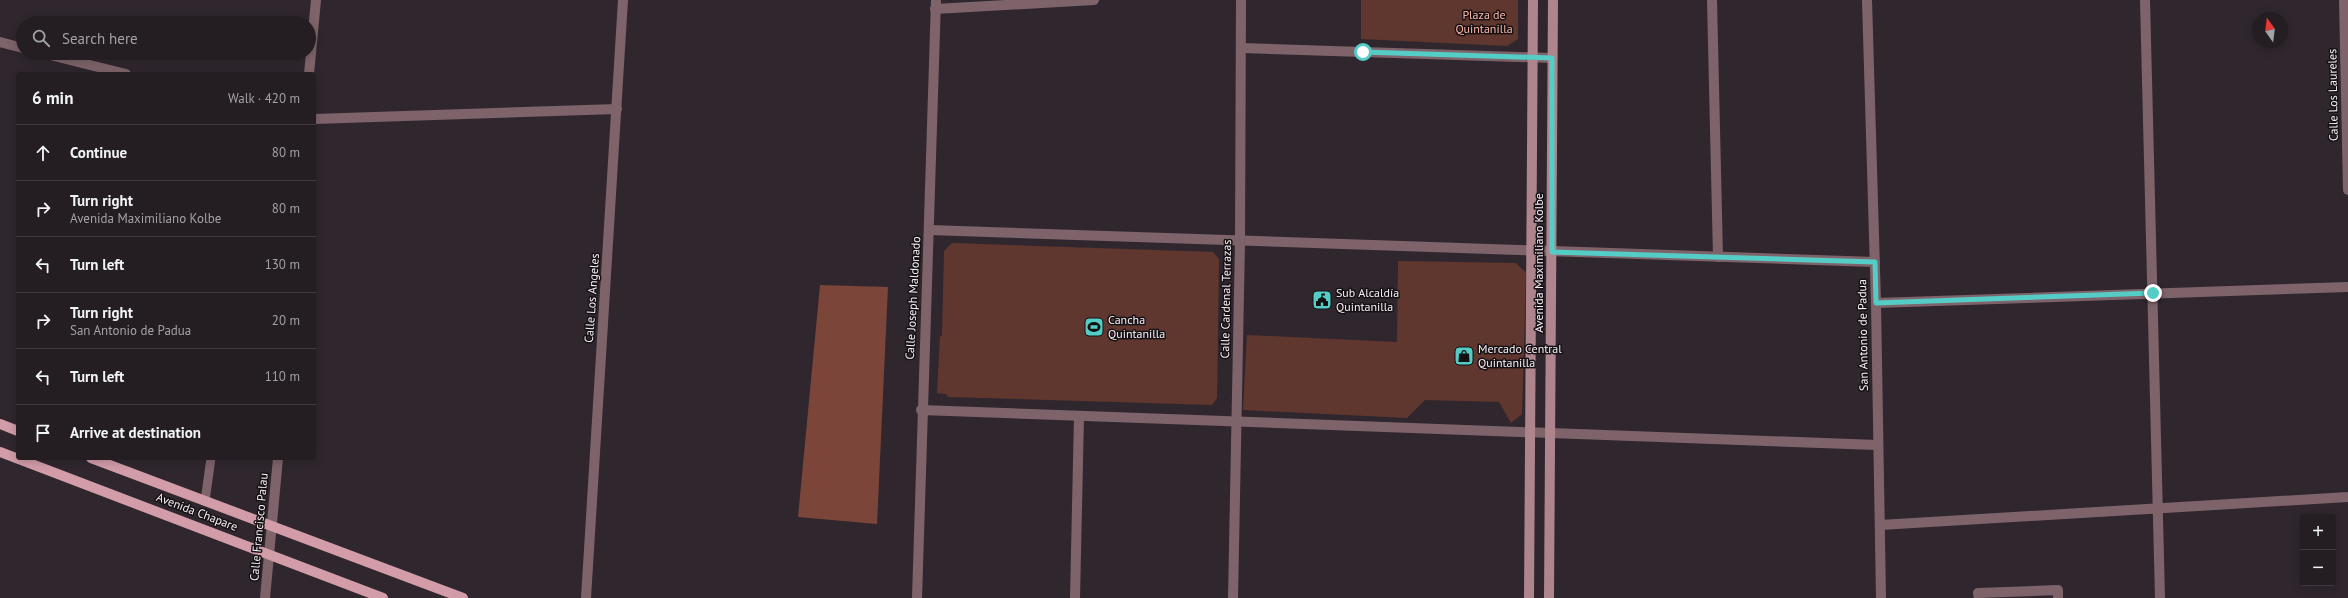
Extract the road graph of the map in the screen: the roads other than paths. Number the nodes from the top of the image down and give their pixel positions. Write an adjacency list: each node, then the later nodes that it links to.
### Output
1 (316, 0): 12 (street)
2 (623, 0): 22 (street, Calle Los Angeles)
3 (1094, 0): 11 (street)
4 (1241, 0): 15 (street, Calle Cardenal Terrazas)
5 (1533, 0): 16 (main road, Avenida Maximiliano Kolbe)
6 (1553, 0): 17 (main road, Avenida Maximiliano Kolbe)
7 (1712, 0): 29 (street)
8 (1867, 0): 30 (street, San Antonio de Padua)
9 (2145, 0): 32 (street)
10 (2344, 0): 24 (street, Calle Los Laureles)
11 (935, 4): 25 (street, Calle Joseph Maldonado)
12 (314, 16)
13 (0, 42): 14 (street)
14 (16, 46)
15 (1242, 48): 16 (street); 26 (street, Calle Cardenal Terrazas)
16 (1533, 58): 17 (street); 27 (main road, Avenida Maximiliano Kolbe)
17 (1552, 58): 28 (main road, Avenida Maximiliano Kolbe)
18 (70, 60): 20 (street)
19 (310, 60): 21 (street)
20 (118, 72)
21 (309, 72)
22 (617, 109): 23 (street); 57 (street, Calle Los Angeles)
23 (316, 119)
24 (2348, 190)
25 (929, 230): 26 (street); 34 (street, Calle Joseph Maldonado)
26 (1240, 242): 27 (street); 36 (street, Calle Cardenal Terrazas)
27 (1531, 252): 28 (street); 39 (main road, Avenida Maximiliano Kolbe)
28 (1552, 252): 29 (street); 40 (main road, Avenida Maximiliano Kolbe)
29 (1718, 257): 30 (street)
30 (1875, 262): 33 (street, San Antonio de Padua)
31 (2348, 287): 32 (street)
32 (2153, 293): 33 (street); 50 (street)
33 (1876, 303): 41 (street, San Antonio de Padua)
34 (921, 410): 35 (street); 58 (street, Calle Joseph Maldonado)
35 (1079, 416): 36 (street); 59 (street)
36 (1236, 422): 39 (street); 60 (street, Calle Cardenal Terrazas)
37 (0, 424): 38 (main road)
38 (16, 429)
39 (1529, 432): 40 (street); 61 (main road, Avenida Maximiliano Kolbe)
40 (1552, 433): 41 (street); 62 (main road, Avenida Maximiliano Kolbe)
41 (1877, 445): 51 (street, San Antonio de Padua)
42 (0, 452): 43 (main road, Avenida Chapare)
43 (16, 458)
44 (21, 460): 53 (main road, Avenida Chapare)
45 (96, 460): 49 (main road, Avenida Chapare)
46 (211, 460): 49 (lane)
47 (278, 460): 52 (street, Calle Francisco Palau)
48 (2348, 496): 50 (street)
49 (205, 501): 52 (main road, Avenida Chapare)
50 (2158, 507): 51 (street); 66 (street)
51 (1880, 525): 63 (street, San Antonio de Padua)
52 (273, 527): 53 (street, Calle Francisco Palau); 56 (main road, Avenida Chapare)
53 (271, 554): 54 (street, Calle Francisco Palau); 55 (main road, Avenida Chapare)
54 (265, 598)
55 (384, 598)
56 (463, 598)
57 (586, 598)
58 (916, 598)
59 (1075, 598)
60 (1233, 598)
61 (1529, 598)
62 (1549, 598)
63 (1881, 598)
64 (1979, 598): 65 (street)
65 (2058, 598)
66 (2160, 598)

